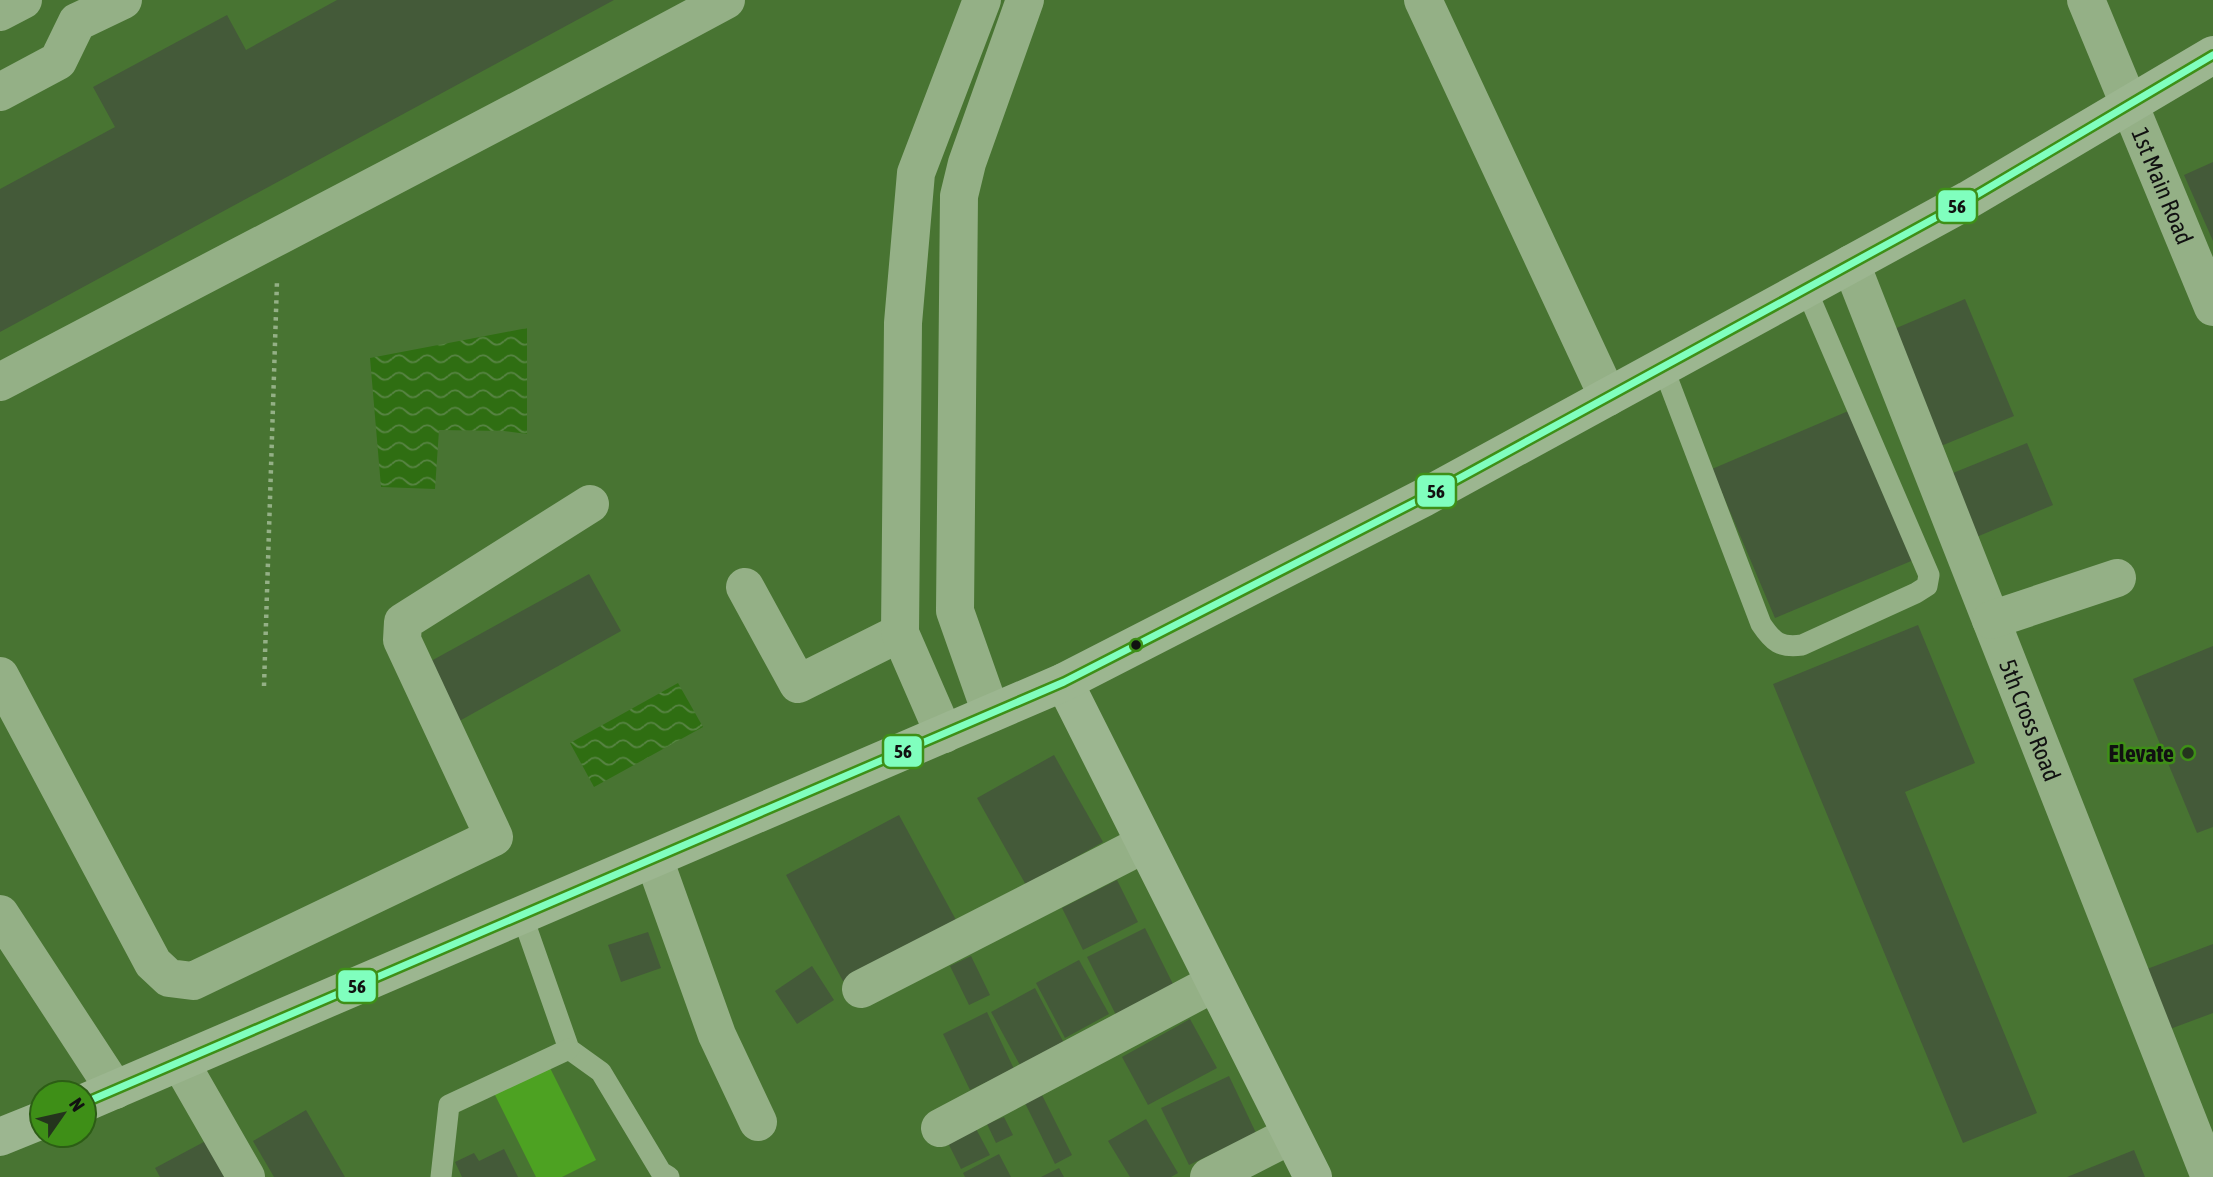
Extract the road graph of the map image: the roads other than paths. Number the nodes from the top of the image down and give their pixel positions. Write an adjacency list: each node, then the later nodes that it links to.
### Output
1 (23, 0): 8 (street)
2 (122, 0): 12 (street)
3 (726, 0): 18 (street)
4 (982, 0): 9 (street)
5 (1025, 0): 11 (street)
6 (1423, 0): 19 (street)
7 (2086, 0): 13 (street, 1st Main Road)
8 (0, 12)
9 (961, 55): 11 (street); 24 (street)
10 (2213, 55): 13 (main road)
11 (999, 71): 27 (street)
12 (0, 92)
13 (2130, 104): 14 (main road); 16 (street, 1st Main Road)
14 (1851, 264): 15 (main road); 23 (street, 5th Cross Road)
15 (1806, 289): 17 (main road); 17 (lane)
16 (2213, 307)
17 (1663, 367): 19 (main road)
18 (0, 382)
19 (1608, 397): 26 (main road)
20 (590, 505): 25 (street)
21 (2117, 578): 23 (street)
22 (745, 587): 24 (street)
23 (1991, 620): 48 (street, 5th Cross Road)
24 (900, 633): 28 (street)
25 (0, 676)
26 (1064, 682): 27 (main road); 29 (main road)
27 (991, 713): 28 (main road)
28 (944, 734): 30 (main road)
29 (1144, 844): 33 (main road); 34 (street)
30 (654, 859): 32 (main road); 38 (street)
31 (0, 914): 37 (street)
32 (522, 915): 35 (lane); 36 (main road)
33 (1214, 983): 40 (street); 41 (main road)
34 (861, 989)
35 (569, 1049): 44 (lane); 45 (lane)
36 (180, 1062): 37 (main road); 43 (street)
37 (99, 1096)
38 (758, 1122)
39 (28, 1126): 42 (main road)
40 (940, 1128)
41 (1291, 1135): 46 (street); 47 (main road)
42 (0, 1137)
43 (246, 1177)
44 (441, 1177)
45 (669, 1177)
46 (1209, 1177)
47 (1312, 1177)
48 (2210, 1177)

